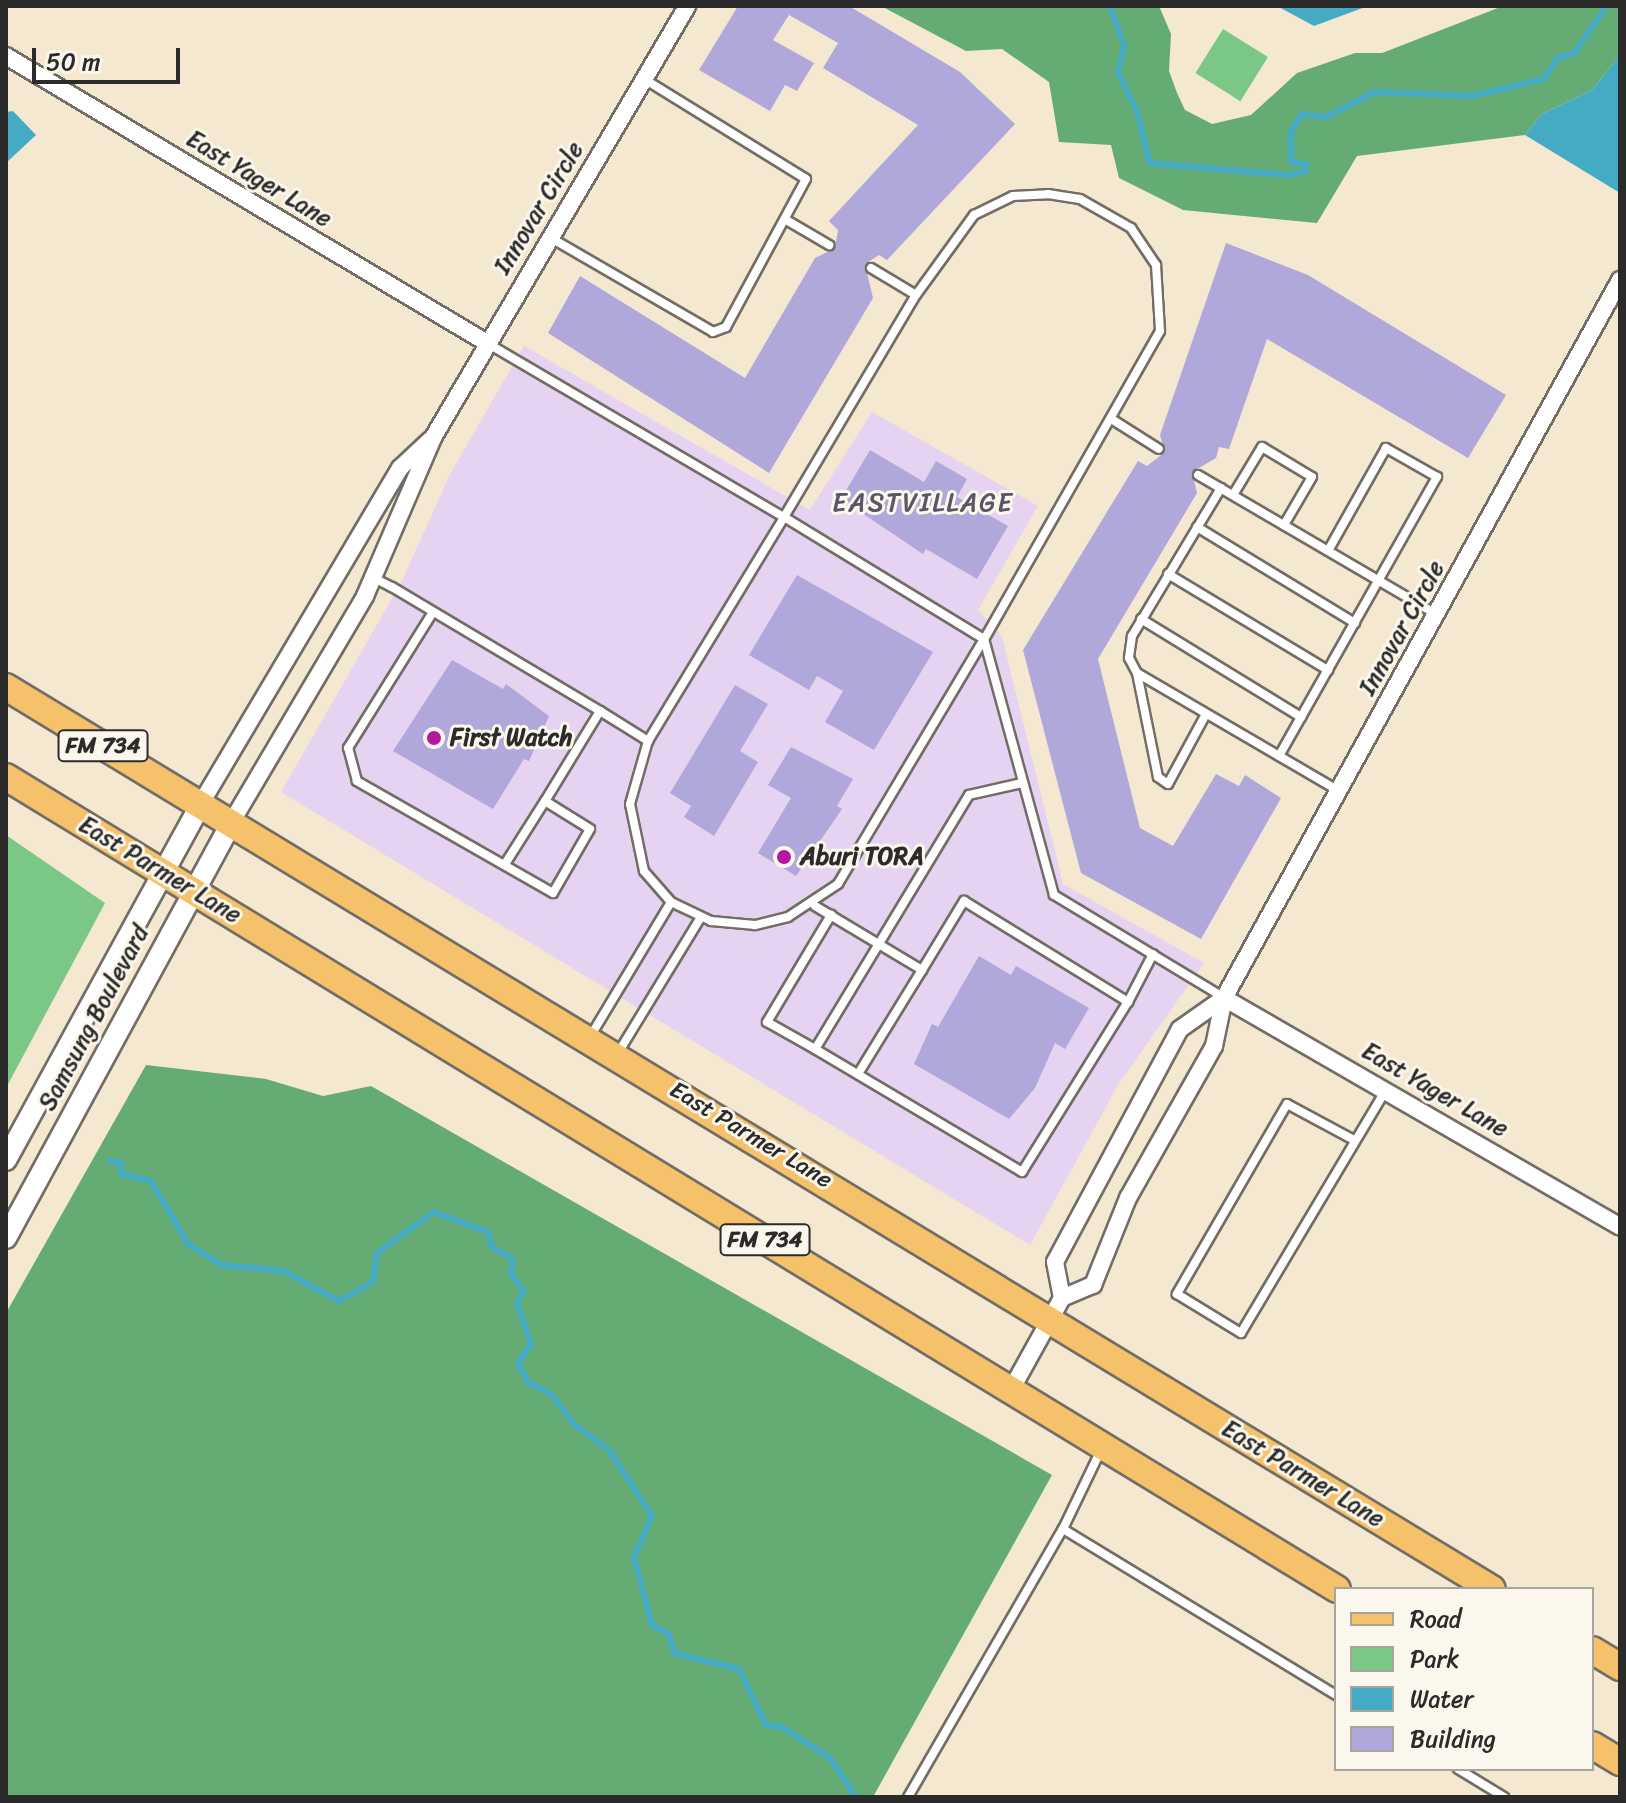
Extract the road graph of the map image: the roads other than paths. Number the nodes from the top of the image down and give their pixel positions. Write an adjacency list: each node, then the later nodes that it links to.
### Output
1 (687, 6): 3 (street, Innovar Circle)
2 (6, 56): 10 (street, East Yager Lane)
3 (644, 79): 4 (lane); 5 (street, Innovar Circle)
4 (788, 221): 5 (lane); 6 (lane)
5 (550, 237): 10 (street, Innovar Circle)
6 (829, 245)
7 (871, 268): 9 (lane)
8 (1620, 280): 25 (street, Innovar Circle)
9 (916, 295): 11 (lane); 17 (lane)
10 (487, 343): 12 (street, Innovar Circle); 17 (lane)
11 (1113, 420): 13 (lane); 28 (lane)
12 (434, 436): 22 (street, Innovar Circle); 41 (street, Innovar Circle)
13 (1159, 449)
14 (1198, 475): 15 (lane)
15 (1221, 488): 16 (lane); 19 (lane)
16 (1233, 495): 18 (lane); 18 (lane)
17 (784, 517): 28 (lane); 35 (lane)
18 (1284, 525): 20 (lane)
19 (1197, 527): 21 (lane); 27 (lane)
20 (1328, 551): 23 (lane); 23 (lane)
21 (1168, 574): 26 (lane); 29 (lane)
22 (374, 578): 24 (lane); 42 (street, Innovar Circle)
23 (1379, 580): 25 (lane); 27 (lane)
24 (433, 612): 32 (lane); 43 (lane)
25 (1437, 614): 39 (street, Innovar Circle)
26 (1141, 619): 30 (lane); 34 (lane)
27 (1355, 623): 29 (lane)
28 (984, 639): 38 (lane); 47 (lane)
29 (1328, 670): 34 (lane)
30 (1137, 673): 33 (lane); 33 (lane)
31 (6, 687): 41 (main road, East Parmer Lane / FM 734)
32 (600, 711): 35 (lane); 40 (lane)
33 (1206, 714): 36 (lane)
34 (1301, 717): 36 (lane)
35 (648, 741): 46 (lane)
36 (1279, 756): 39 (lane)
37 (6, 777): 44 (main road, East Parmer Lane / FM 734)
38 (1022, 783): 50 (lane); 51 (lane)
39 (1340, 791): 53 (street, Innovar Circle)
40 (545, 801): 43 (lane); 43 (lane)
41 (200, 805): 42 (main road, East Parmer Lane / FM 734); 44 (street, Samsung Boulevard)
42 (231, 823): 45 (street, Samsung Boulevard); 55 (main road, East Parmer Lane / FM 734)
43 (505, 864)
44 (164, 872): 45 (main road, East Parmer Lane / FM 734); 61 (street, Samsung Boulevard)
45 (194, 890): 63 (street, Samsung Boulevard); 65 (main road, East Parmer Lane / FM 734)
46 (671, 902): 49 (lane); 55 (lane)
47 (815, 906): 48 (lane); 49 (lane)
48 (831, 915): 50 (lane); 56 (lane)
49 (701, 917): 57 (lane)
50 (874, 941): 52 (lane); 56 (lane)
51 (1153, 954): 53 (lane); 54 (lane)
52 (922, 970): 54 (lane); 58 (lane)
53 (1224, 998): 59 (street, East Yager Lane); 64 (street, Innovar Circle); 64 (street, Innovar Circle)
54 (1128, 1002): 58 (lane)
55 (590, 1037): 57 (main road, East Parmer Lane / FM 734)
56 (815, 1049): 58 (lane)
57 (617, 1054): 64 (main road, East Parmer Lane / FM 734)
58 (858, 1074)
59 (1386, 1090): 60 (lane); 62 (street, East Yager Lane)
60 (1354, 1140): 60 (lane)
61 (6, 1160)
62 (1620, 1227)
63 (6, 1238)
64 (1056, 1309): 65 (street); 69 (main road, East Parmer Lane / FM 734)
65 (1011, 1390): 66 (main road, East Parmer Lane / FM 734)
66 (1103, 1446): 67 (lane); 68 (main road, East Parmer Lane / FM 734)
67 (1063, 1529): 72 (lane); 76 (lane)
68 (1334, 1587)
69 (1489, 1587)
70 (1594, 1651): 71 (main road)
71 (1620, 1667)
72 (1334, 1694)
73 (1594, 1746): 74 (main road)
74 (1620, 1762)
75 (1461, 1771): 77 (lane)
76 (908, 1797)
77 (1504, 1797)

